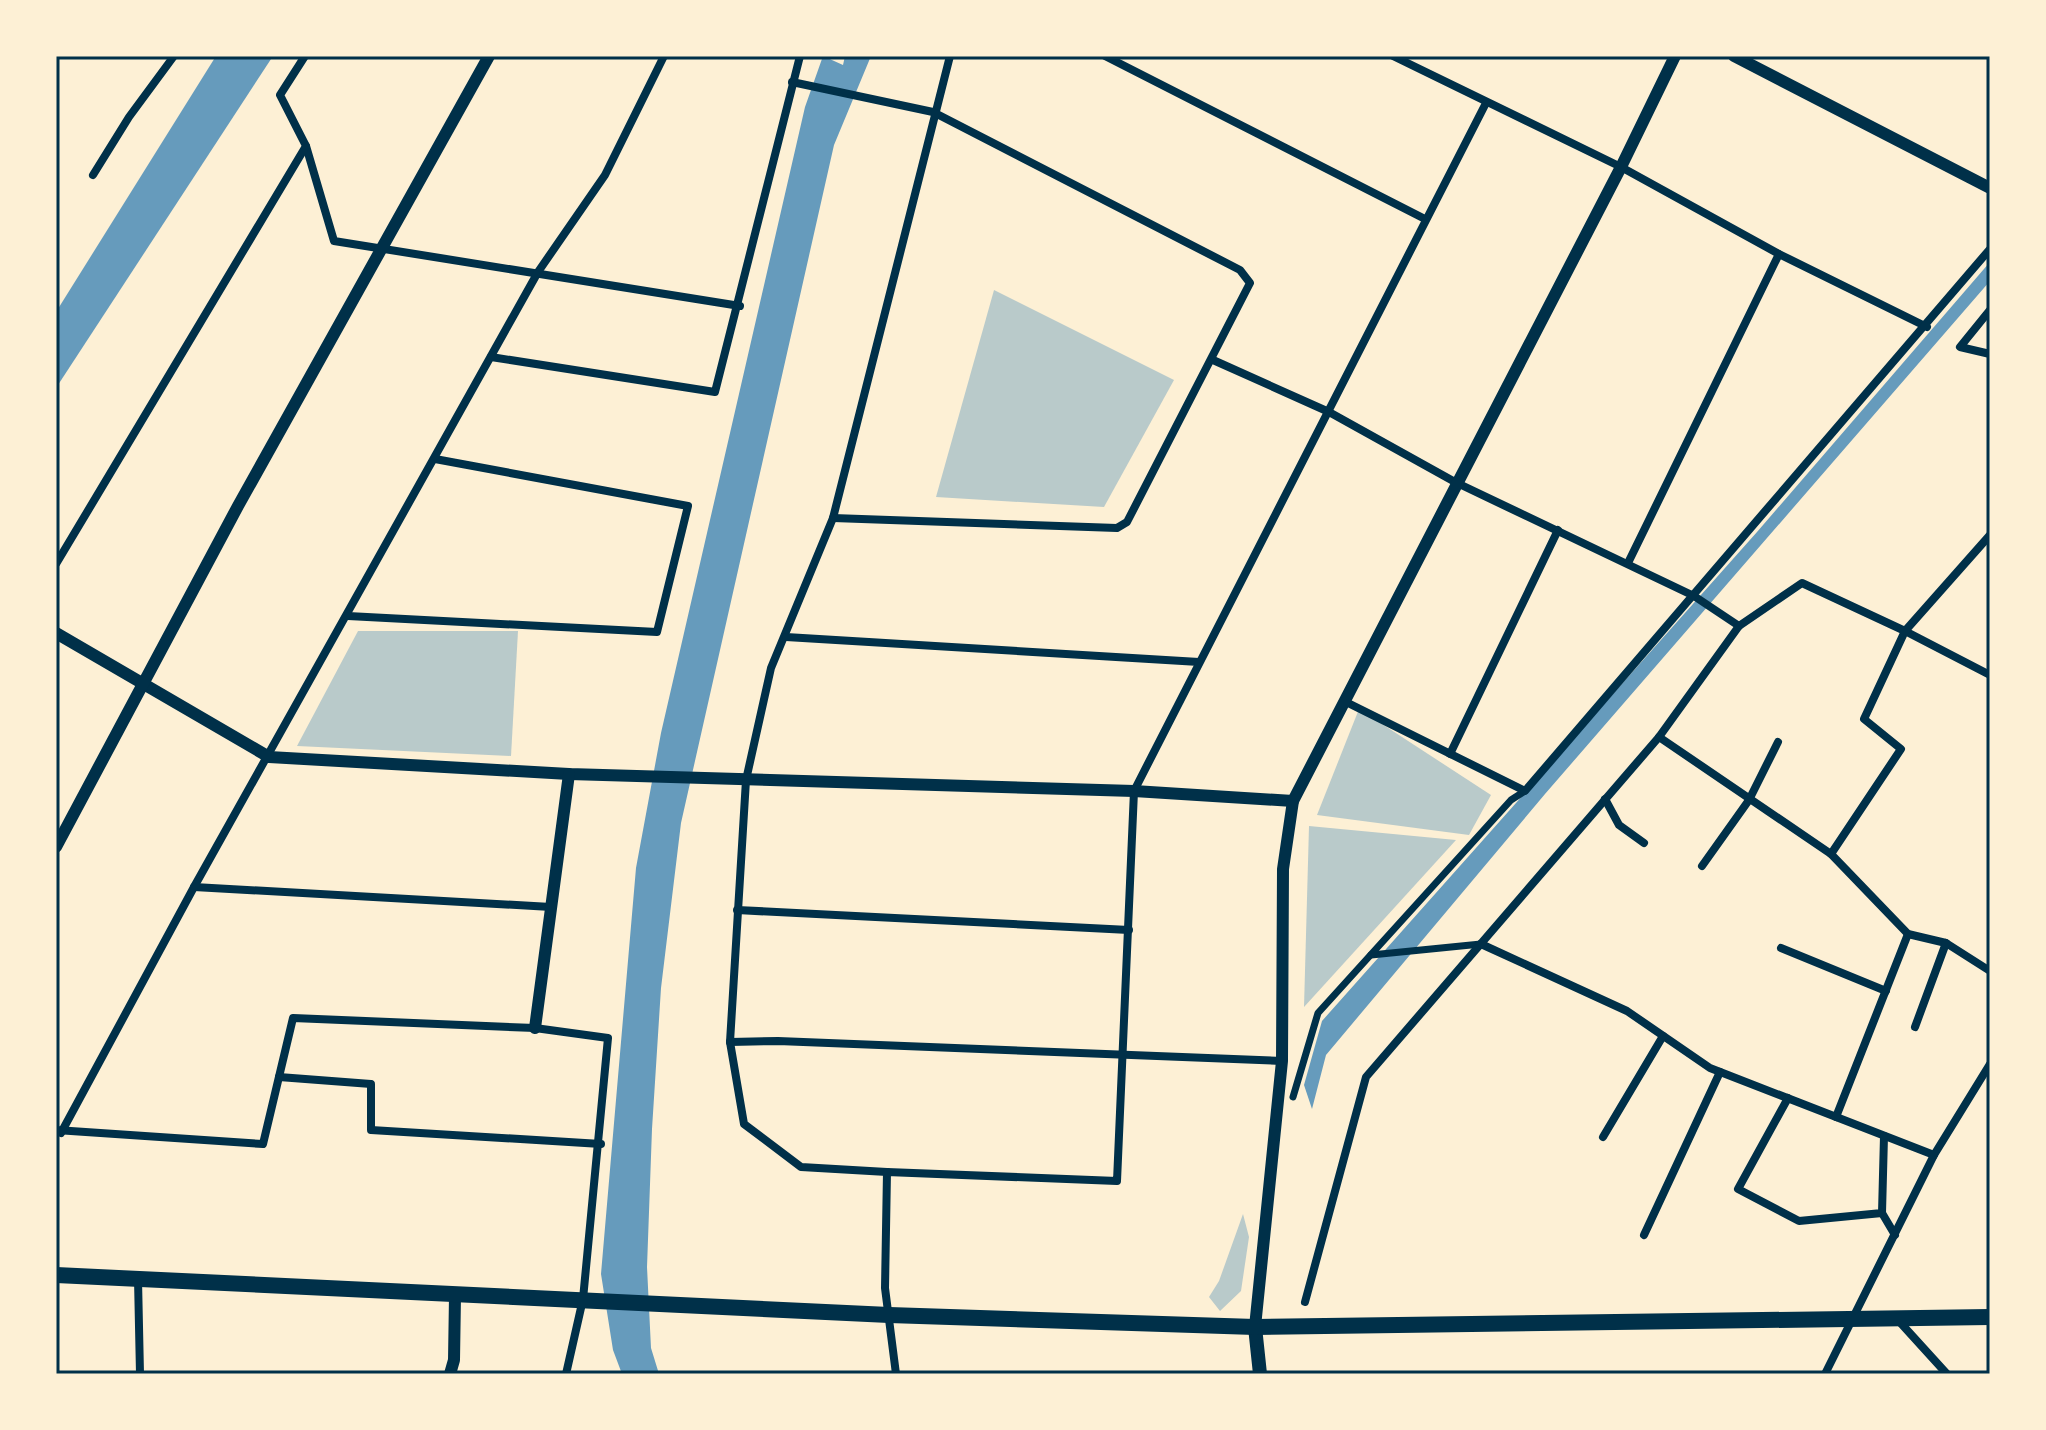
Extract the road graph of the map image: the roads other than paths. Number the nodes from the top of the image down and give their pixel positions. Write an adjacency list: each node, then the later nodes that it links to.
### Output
1 (174, 56): 16 (street)
2 (305, 56): 14 (street)
3 (489, 56): 20 (street)
4 (664, 56): 22 (street)
5 (800, 56): 11 (street)
6 (950, 56): 13 (street)
7 (1105, 56): 18 (street)
8 (1393, 56): 12 (street)
9 (1675, 56): 15 (street)
10 (1734, 56): 17 (street)
11 (792, 82): 13 (street); 23 (street)
12 (1486, 103): 15 (street); 18 (street)
13 (933, 112): 28 (street); 32 (street)
14 (306, 146): 20 (street); 36 (street)
15 (1621, 167): 21 (street); 31 (street)
16 (93, 175)
17 (1990, 188)
18 (1425, 219): 29 (street)
19 (1990, 249): 25 (street)
20 (383, 250): 22 (street); 45 (street)
21 (1779, 254): 25 (street); 35 (street)
22 (538, 272): 23 (street); 27 (street)
23 (740, 306): 27 (street)
24 (1990, 310): 26 (street)
25 (1927, 327): 37 (street)
26 (1990, 354)
27 (491, 357): 30 (street)
28 (1213, 360): 29 (street); 32 (street)
29 (1329, 412): 31 (street); 43 (street)
30 (435, 459): 38 (street); 38 (street)
31 (1455, 482): 33 (street); 46 (street)
32 (833, 518): 42 (street)
33 (1558, 530): 35 (street); 49 (street)
34 (1990, 535): 40 (street)
35 (1628, 563): 37 (street)
36 (56, 564)
37 (1694, 596): 39 (street); 54 (street)
38 (348, 616): 50 (street)
39 (1739, 626): 40 (street); 47 (street)
40 (1905, 631): 44 (street); 60 (street)
41 (56, 633): 45 (street)
42 (786, 637): 43 (street); 52 (street)
43 (1199, 662): 53 (street)
44 (1990, 675)
45 (143, 683): 50 (street); 59 (street)
46 (1346, 702): 49 (street); 57 (street)
47 (1659, 737): 55 (street); 56 (street)
48 (1778, 742): 56 (street)
49 (1450, 754): 54 (street)
50 (269, 757): 51 (street); 62 (street)
51 (569, 774): 52 (street); 63 (street)
52 (746, 780): 53 (street); 64 (street)
53 (1134, 791): 57 (street); 65 (street)
54 (1525, 791): 70 (street)
55 (1605, 799): 58 (street); 68 (street)
56 (1749, 800): 60 (street); 61 (street)
57 (1293, 801): 78 (street)
58 (1644, 843)
59 (56, 847)
60 (1831, 854): 66 (street)
61 (1702, 866)
62 (194, 887): 63 (street); 85 (street)
63 (551, 907): 74 (street)
64 (737, 910): 65 (street); 76 (street)
65 (1129, 930): 77 (street)
66 (1908, 934): 67 (street); 72 (street)
67 (1946, 943): 71 (street); 73 (street)
68 (1481, 944): 70 (street); 75 (street); 98 (street)
69 (1781, 948): 72 (street)
70 (1371, 955): 82 (street)
71 (1990, 971)
72 (1886, 991): 84 (street)
73 (1915, 1027)
74 (535, 1028): 81 (street); 88 (street)
75 (1663, 1036): 80 (street); 87 (street)
76 (730, 1042): 77 (street); 90 (street)
77 (1123, 1056): 78 (street); 90 (street)
78 (1282, 1061): 103 (street)
79 (1990, 1064): 89 (street)
80 (1720, 1072): 83 (street); 92 (street)
81 (279, 1077): 85 (street); 88 (street)
82 (1293, 1097)
83 (1788, 1098): 84 (street); 91 (street)
84 (1836, 1117): 86 (street)
85 (59, 1132)
86 (1884, 1136): 89 (street); 91 (street)
87 (1603, 1137)
88 (601, 1144): 97 (street)
89 (1934, 1155): 93 (street)
90 (887, 1172): 99 (street)
91 (1882, 1213): 93 (street)
92 (1644, 1235)
93 (1895, 1235): 101 (street)
94 (56, 1275): 95 (main road)
95 (138, 1278): 96 (main road); 104 (street)
96 (455, 1296): 97 (main road); 105 (street)
97 (583, 1299): 99 (main road); 106 (street)
98 (1305, 1302)
99 (889, 1315): 103 (main road); 107 (street)
100 (1990, 1317): 102 (main road)
101 (1854, 1319): 102 (main road); 103 (main road); 109 (street)
102 (1897, 1319): 110 (street)
103 (1255, 1327): 108 (main road)
104 (140, 1374)
105 (450, 1374)
106 (566, 1374)
107 (896, 1374)
108 (1260, 1374)
109 (1825, 1374)
110 (1947, 1374)

